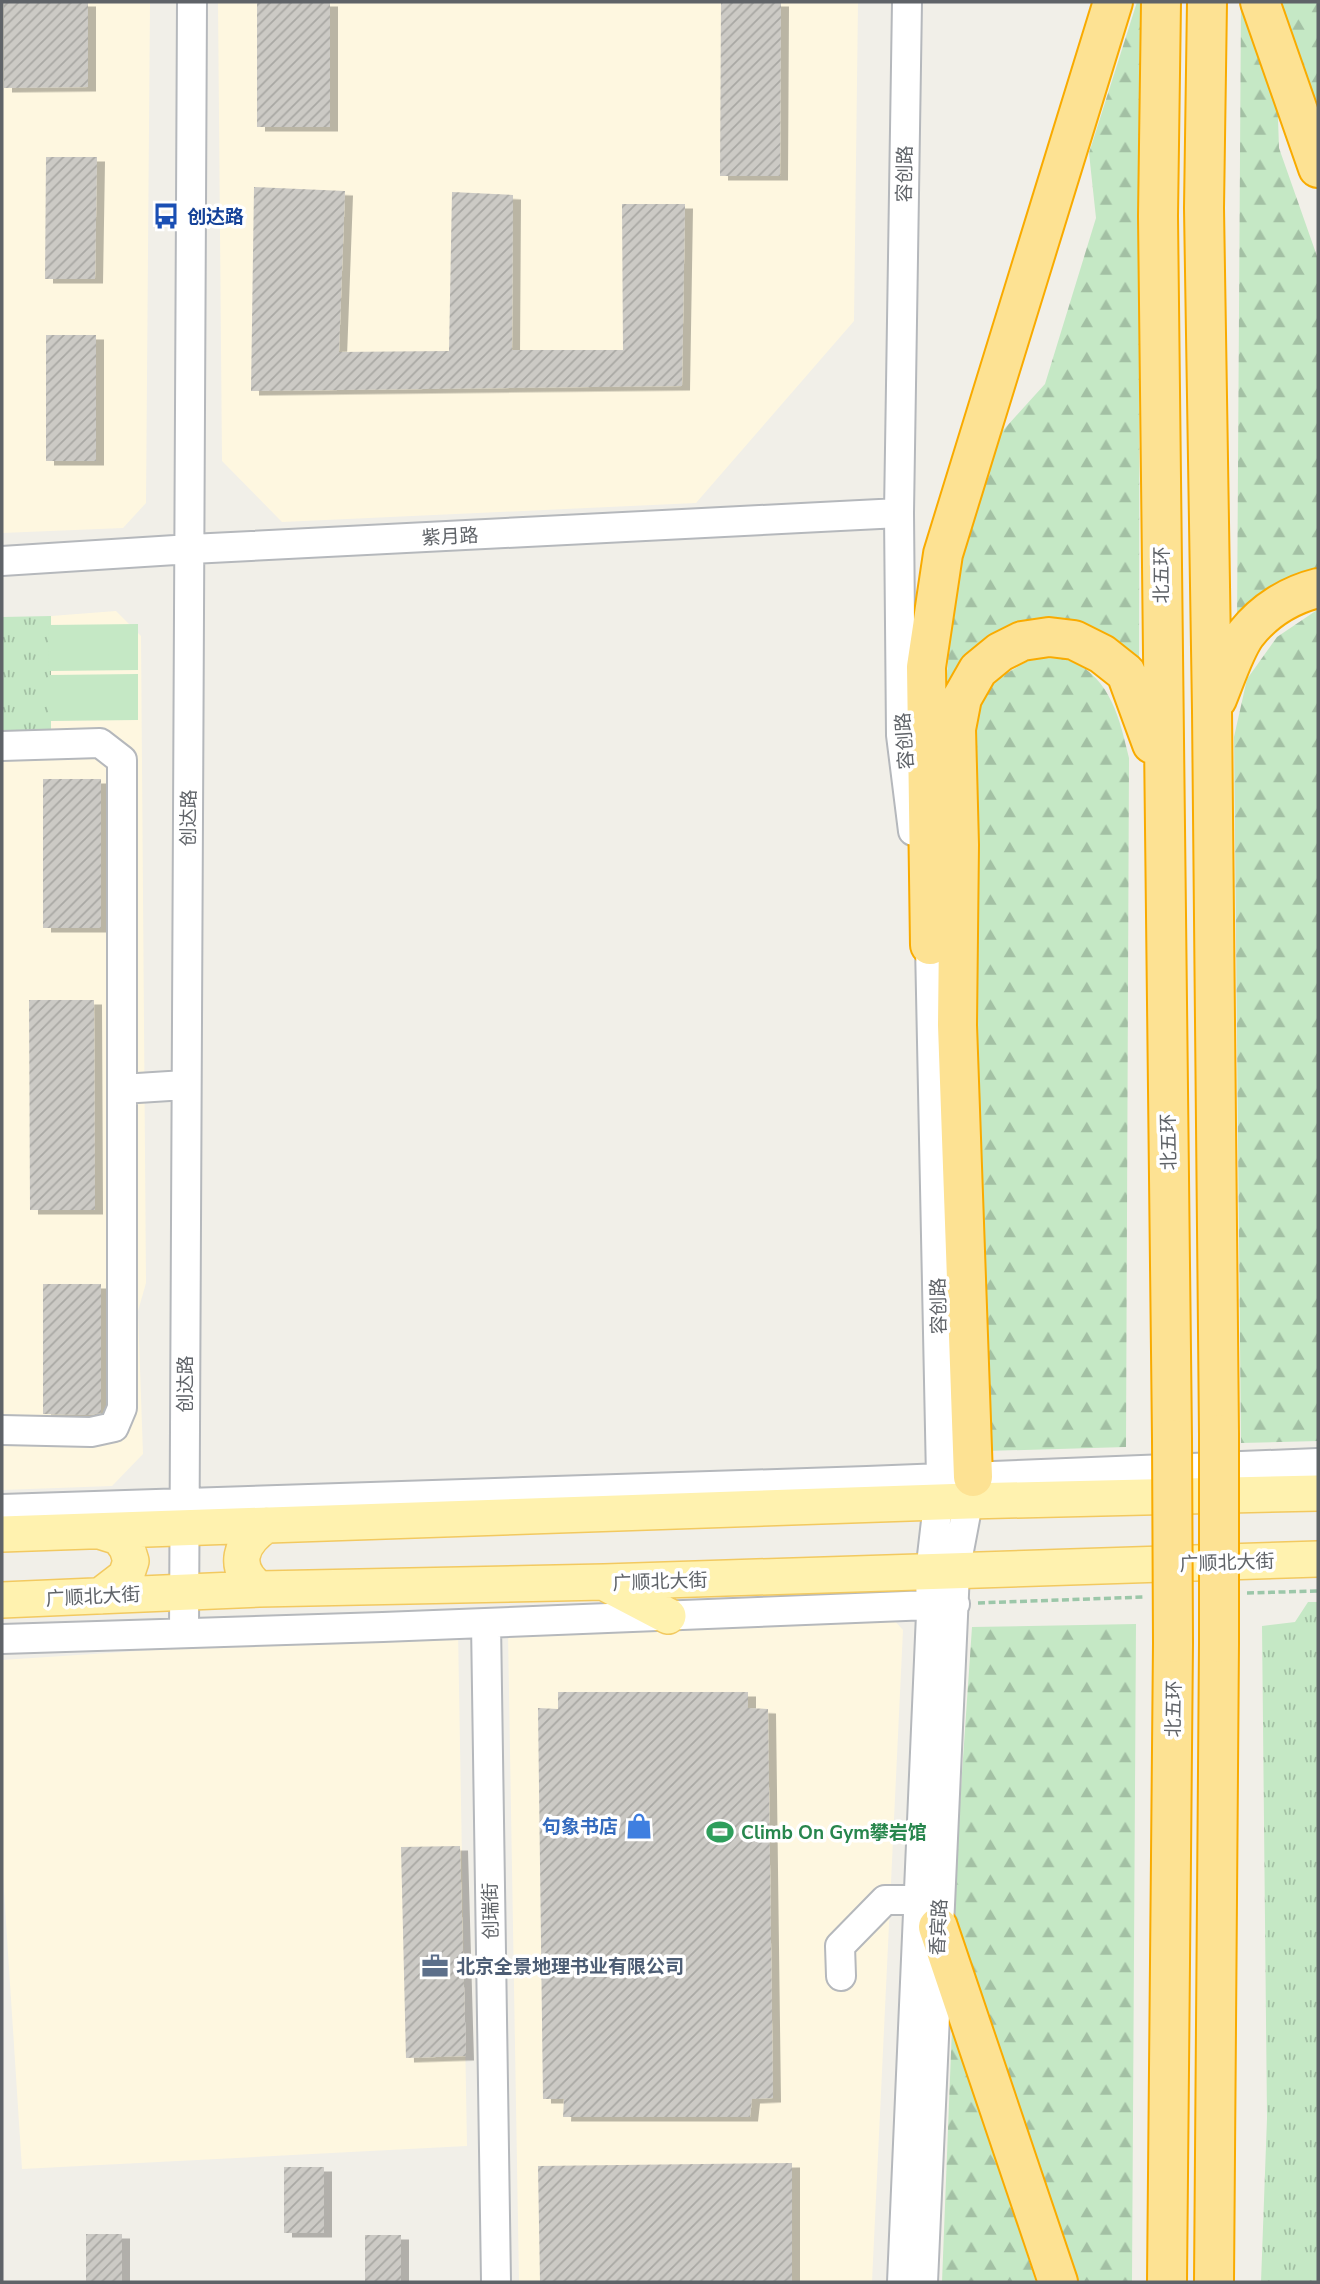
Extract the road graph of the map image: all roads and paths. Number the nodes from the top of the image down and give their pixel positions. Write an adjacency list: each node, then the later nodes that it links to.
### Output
1 (192, 2): 9 (street, 创达路)
2 (907, 2): 8 (street, 容创路)
3 (1113, 2): 15 (highway)
4 (1161, 2): 14 (highway, 北五环)
5 (1207, 2): 12 (highway)
6 (1260, 2): 7 (highway)
7 (1318, 168)
8 (899, 513): 9 (street, 紫月路); 15 (street, 容创路)
9 (191, 549): 10 (street, 紫月路); 16 (street, 创达路)
10 (2, 561)
11 (1318, 588): 12 (highway)
12 (1212, 710): 50 (highway, bridge)
13 (2, 746): 17 (street)
14 (1163, 776): 20 (highway); 49 (highway, 北五环, bridge)
15 (930, 945): 20 (street, 容创路)
16 (185, 1085): 17 (street); 24 (street, 创达路)
17 (122, 1089): 18 (street)
18 (2, 1430)
19 (1318, 1463): 20 (street)
20 (955, 1489): 21 (street); 22 (main road); 25 (main road); 31 (street, 容创路)
21 (482, 1493): 24 (street); 25 (main road)
22 (1318, 1493)
23 (2, 1509): 24 (street)
24 (184, 1516): 26 (main road); 27 (main road); 34 (street, 创达路)
25 (532, 1516): 26 (main road)
26 (266, 1525): 32 (main road)
27 (103, 1532): 28 (main road); 36 (main road)
28 (2, 1534)
29 (1318, 1559): 31 (main road, 广顺北大街)
30 (604, 1582): 31 (main road, 广顺北大街); 32 (main road, 广顺北大街); 39 (main road)
31 (943, 1588): 37 (path); 39 (street); 43 (street, 香宾路)
32 (259, 1589): 34 (main road, 广顺北大街)
33 (1318, 1591): 35 (path)
34 (184, 1592): 36 (main road, 广顺北大街); 41 (street, 创达路)
35 (1235, 1594)
36 (100, 1596): 38 (main road, 广顺北大街)
37 (1152, 1597)
38 (2, 1600)
39 (668, 1616): 40 (street)
40 (486, 1623): 41 (street); 45 (street, 创瑞街)
41 (184, 1633): 42 (street)
42 (2, 1639)
43 (928, 1914): 44 (street); 46 (street, 香宾路); 47 (street, 香宾路); 48 (highway)
44 (841, 1976)
45 (496, 2282)
46 (902, 2282)
47 (923, 2282)
48 (1058, 2282)
49 (1167, 2282)
50 (1214, 2282)

